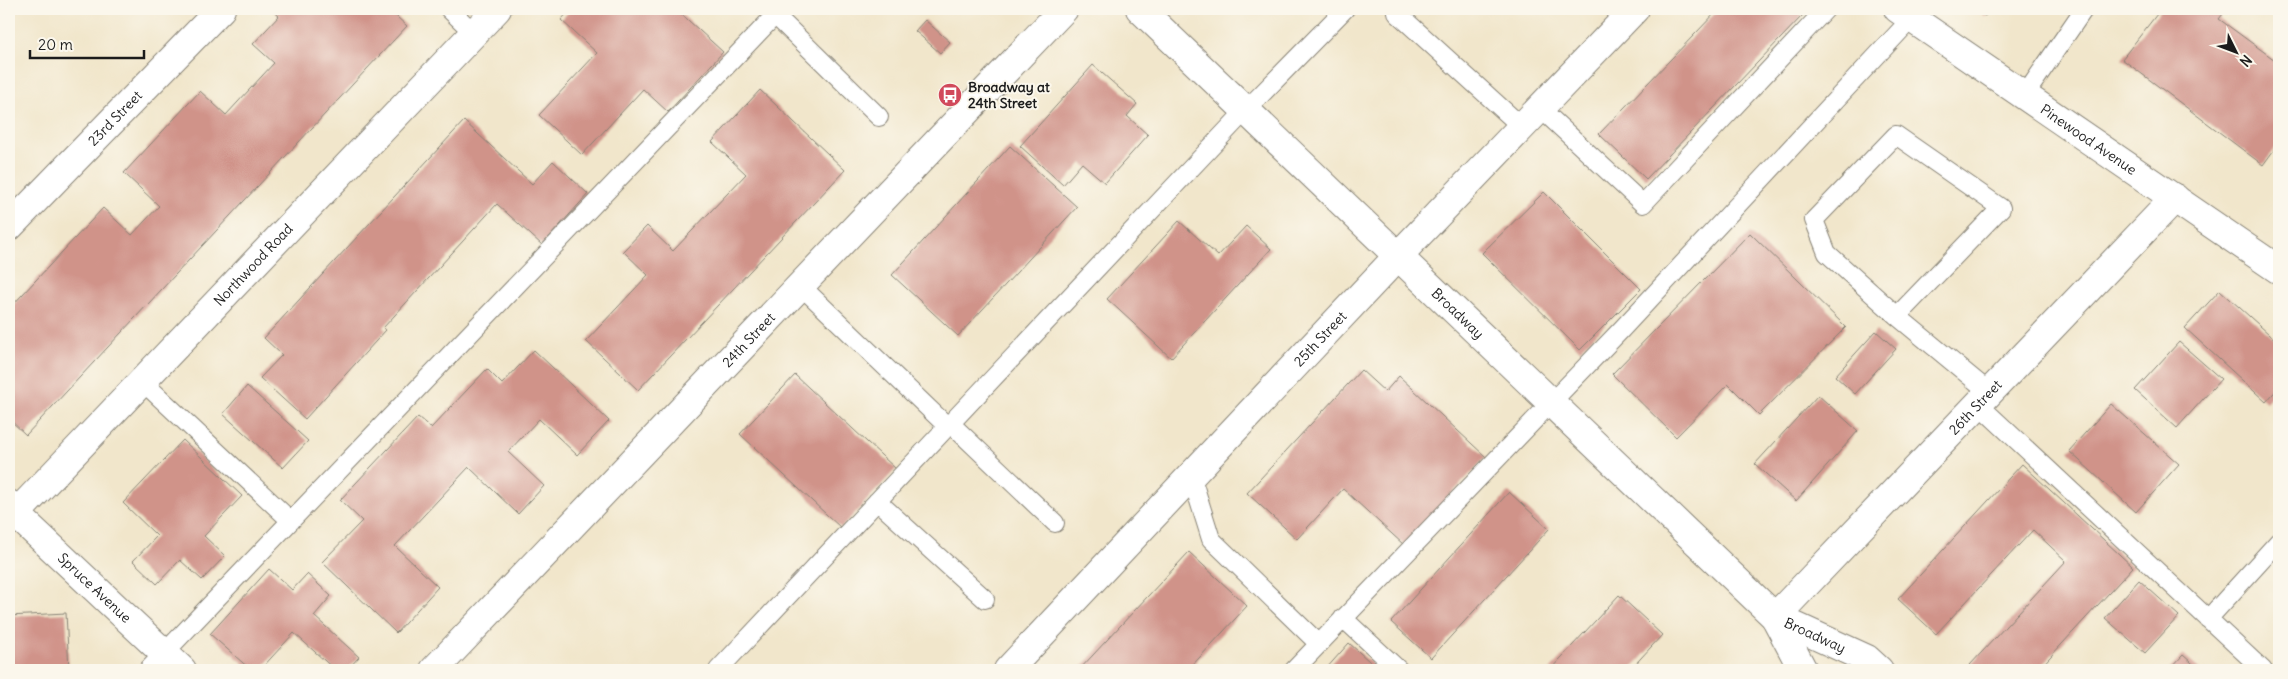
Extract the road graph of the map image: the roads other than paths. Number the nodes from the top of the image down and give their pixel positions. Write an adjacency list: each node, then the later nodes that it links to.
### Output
1 (221, 9): 19 (main road, 23rd Street)
2 (449, 9): 13 (lane)
3 (497, 9): 13 (main road, Northwood Road)
4 (1064, 9): 22 (main road, 24th Street)
5 (1140, 9): 15 (main road, Broadway)
6 (1345, 9): 15 (lane)
7 (1635, 9): 17 (main road, 25th Street)
8 (1826, 9): 17 (lane)
9 (2084, 9): 14 (lane)
10 (778, 12): 16 (lane); 31 (lane)
11 (1398, 13): 17 (lane)
12 (1905, 13): 14 (main road, Pinewood Avenue); 26 (lane)
13 (474, 33): 24 (main road, Northwood Road)
14 (2025, 96): 18 (main road, Pinewood Avenue)
15 (1246, 110): 20 (main road, Broadway); 27 (lane)
16 (879, 117)
17 (1531, 118): 20 (main road, 25th Street)
18 (2175, 198): 21 (main road, Pinewood Avenue); 25 (main road, 26th Street)
19 (9, 227)
20 (1398, 256): 26 (main road, Broadway); 28 (main road, 25th Street)
21 (2279, 270)
22 (801, 286): 27 (lane); 40 (main road, 24th Street)
23 (1898, 316): 23 (lane); 25 (lane)
24 (142, 381): 30 (main road, Northwood Road); 31 (lane)
25 (1984, 398): 35 (main road, 26th Street); 37 (lane)
26 (1551, 402): 35 (main road, Broadway); 36 (lane)
27 (949, 425): 29 (lane); 32 (lane)
28 (1191, 475): 38 (lane); 42 (main road, 25th Street)
29 (877, 501): 34 (lane); 41 (lane)
30 (11, 513): 39 (main road, Spruce Avenue)
31 (291, 520): 39 (lane)
32 (1056, 523)
33 (2279, 541): 37 (lane)
34 (984, 599)
35 (1775, 617): 45 (main road, Broadway); 46 (main road, Broadway)
36 (1343, 618): 38 (lane); 44 (lane)
37 (2208, 619): 47 (lane)
38 (1318, 644): 43 (lane)
39 (165, 665)
40 (434, 670)
41 (718, 670)
42 (1008, 670)
43 (1294, 670)
44 (1399, 670)
45 (1803, 670)
46 (1879, 670)
47 (2263, 670)

